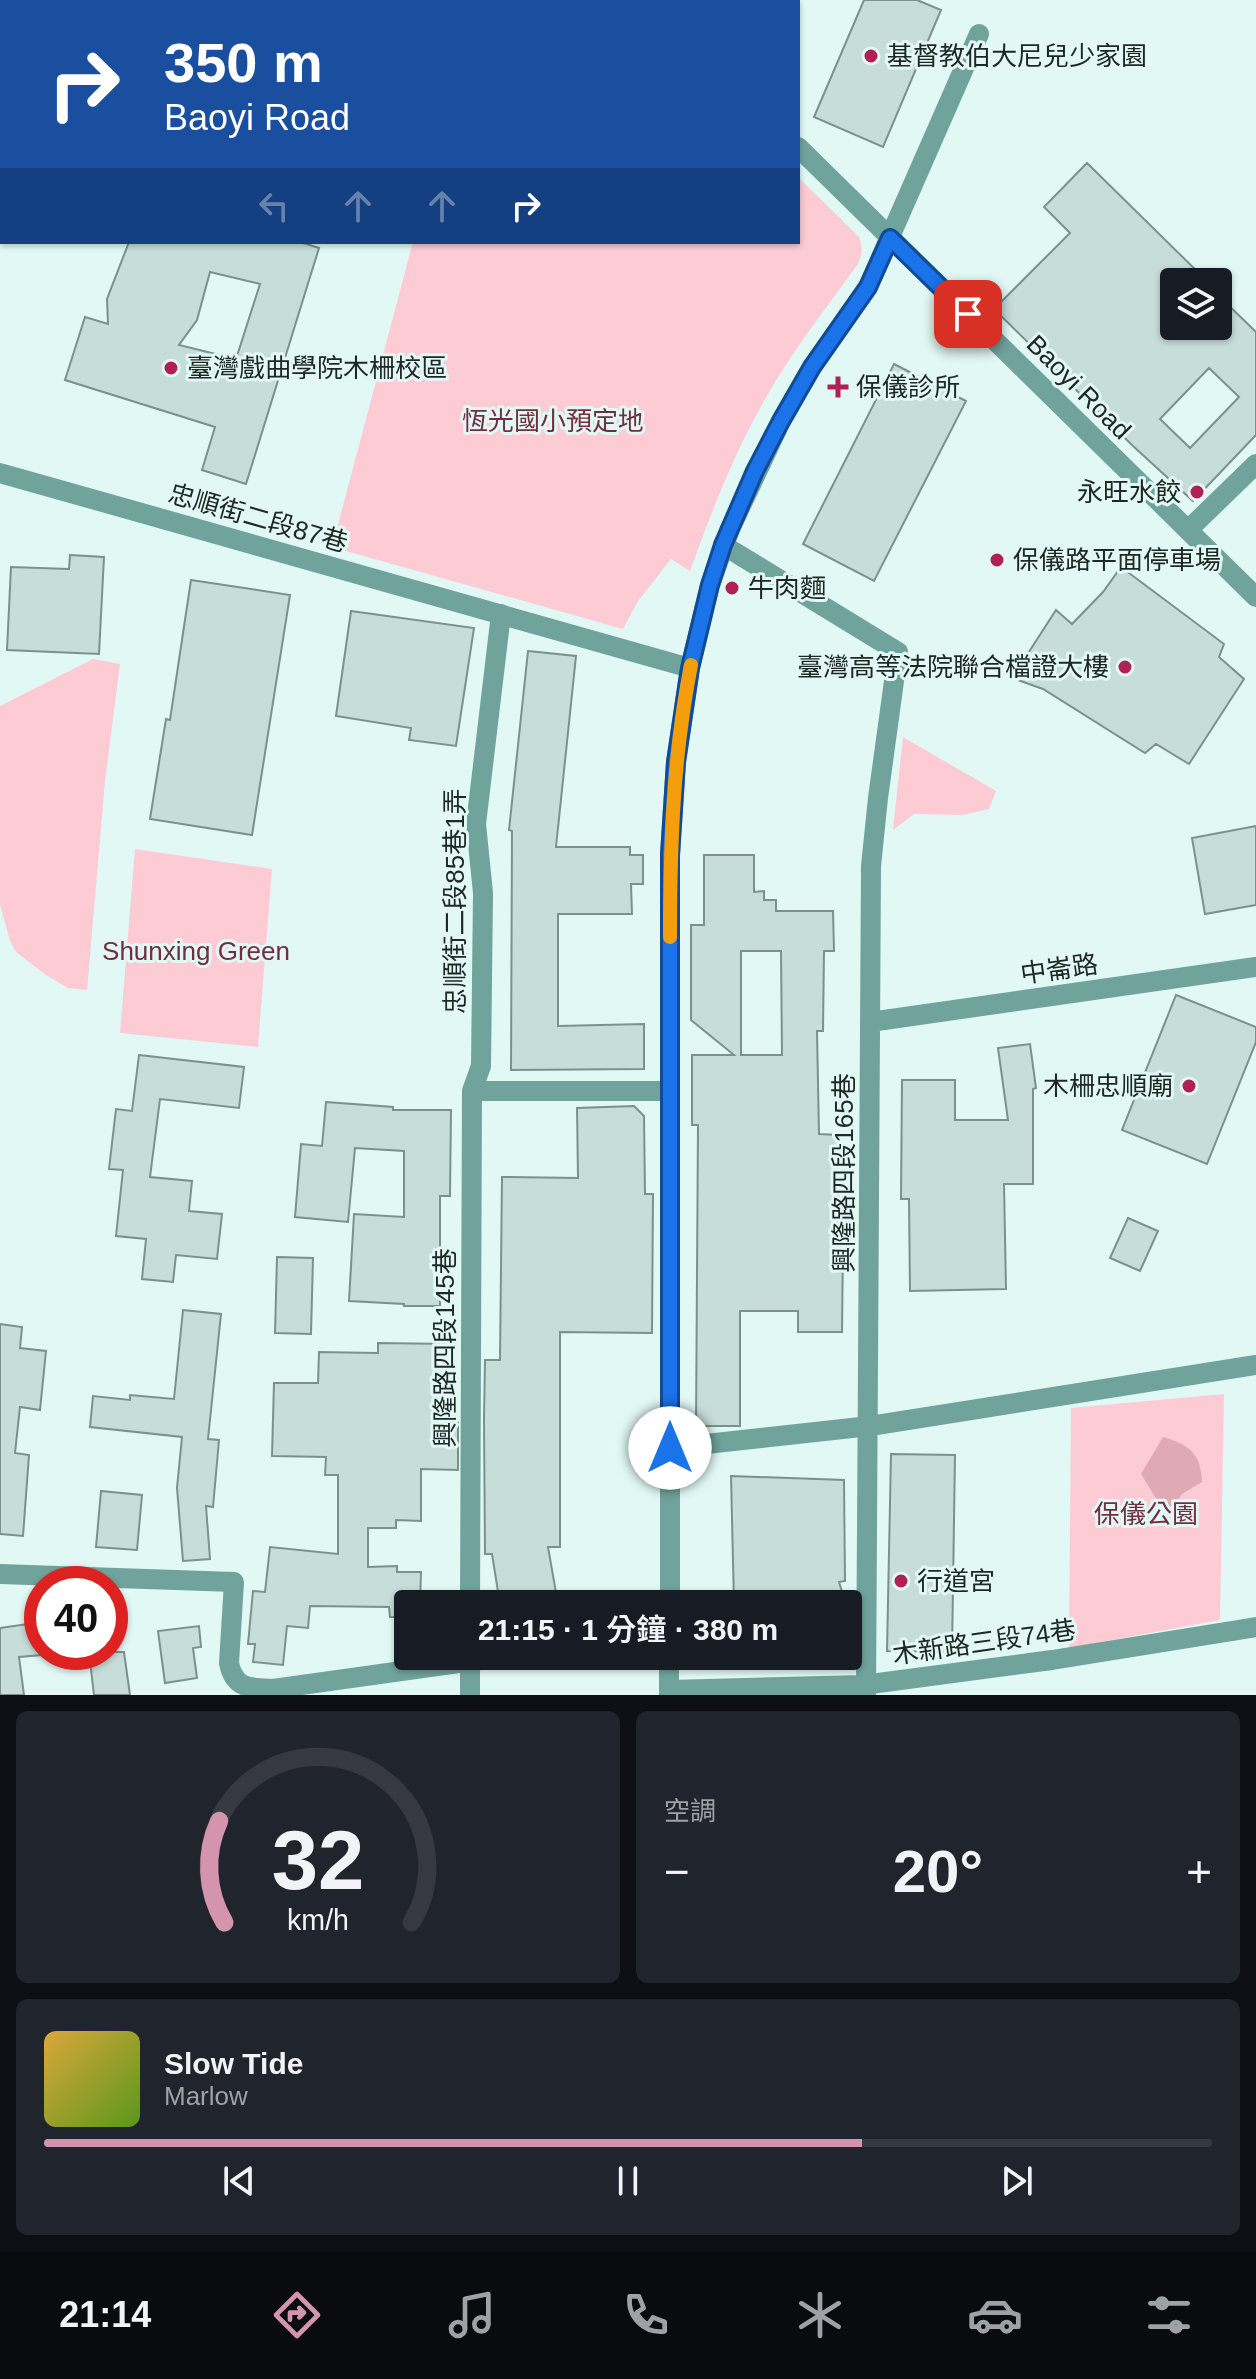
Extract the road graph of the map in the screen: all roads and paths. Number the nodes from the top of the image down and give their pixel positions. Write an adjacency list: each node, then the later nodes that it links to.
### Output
1 (979, 34): 3 (street)
2 (800, 149): 3 (street, Baoyi Road)
3 (890, 238): 6 (street, Baoyi Road); 7 (street)
4 (1256, 464): 6 (street)
5 (0, 473): 9 (street, 忠順街二段87巷)
6 (1188, 530): 8 (street, Baoyi Road)
7 (723, 545): 10 (street); 12 (street, 興隆路四段165巷)
8 (1256, 597)
9 (501, 614): 10 (street, 忠順街二段87巷); 13 (street, 忠順街二段85巷1弄)
10 (690, 668): 14 (street)
11 (1256, 967): 12 (street, 中崙路)
12 (870, 1022): 16 (street, 興隆路四段165巷)
13 (472, 1091): 14 (street); 19 (street, 興隆路四段145巷)
14 (670, 1091): 17 (street)
15 (1256, 1365): 16 (street)
16 (870, 1426): 17 (street); 25 (street, 興隆路四段165巷)
17 (670, 1448): 20 (street)
18 (0, 1574): 22 (street)
19 (470, 1590)
20 (670, 1590)
21 (1256, 1627): 25 (street, 木新路三段74巷)
22 (398, 1670)
23 (470, 1670): 27 (street)
24 (669, 1670): 26 (street)
25 (866, 1690): 26 (street, 木新路三段74巷)
26 (669, 1692)
27 (470, 1695)

